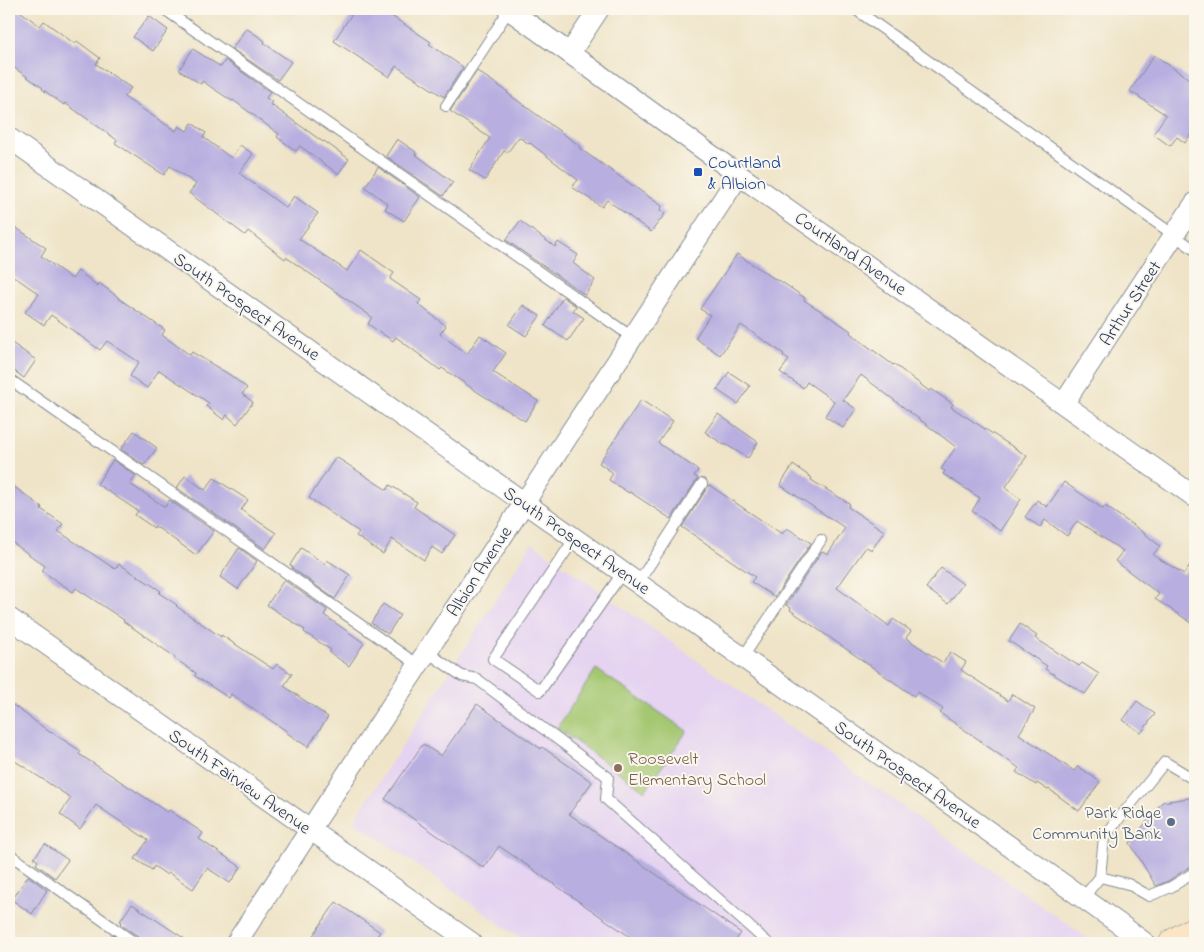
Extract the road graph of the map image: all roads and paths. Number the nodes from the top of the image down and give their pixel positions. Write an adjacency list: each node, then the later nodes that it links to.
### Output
1 (164, 9): 12 (lane)
2 (509, 9): 5 (street, Courtland Avenue); 6 (lane)
3 (599, 9): 5 (street)
4 (855, 9): 10 (lane)
5 (570, 53): 8 (street, Courtland Avenue)
6 (446, 106)
7 (9, 138): 17 (street, South Prospect Avenue)
8 (739, 174): 12 (street, Albion Avenue); 14 (street, Courtland Avenue)
9 (1195, 203): 10 (street, Arthur Street)
10 (1174, 235): 11 (lane); 14 (street, Arthur Street)
11 (1195, 250)
12 (632, 337): 17 (street, Albion Avenue)
13 (9, 379): 23 (lane)
14 (1064, 403): 16 (street, Courtland Avenue)
15 (702, 484): 20 (lane)
16 (1195, 496)
17 (524, 502): 18 (street, South Prospect Avenue); 23 (street, Albion Avenue)
18 (574, 538): 20 (street, South Prospect Avenue); 20 (lane)
19 (821, 540): 22 (lane)
20 (631, 578): 22 (street, South Prospect Avenue)
21 (9, 618): 25 (street, South Fairview Avenue)
22 (743, 658): 29 (street, South Prospect Avenue)
23 (422, 659): 25 (street, Albion Avenue); 33 (lane)
24 (1195, 780): 28 (lane)
25 (311, 830): 31 (street, Albion Avenue); 32 (street, South Fairview Avenue)
26 (9, 854): 30 (lane)
27 (1195, 872): 28 (lane)
28 (1100, 877): 29 (lane)
29 (1083, 898): 34 (street, South Prospect Avenue)
30 (135, 943)
31 (236, 943)
32 (472, 943)
33 (768, 943)
34 (1145, 943)

